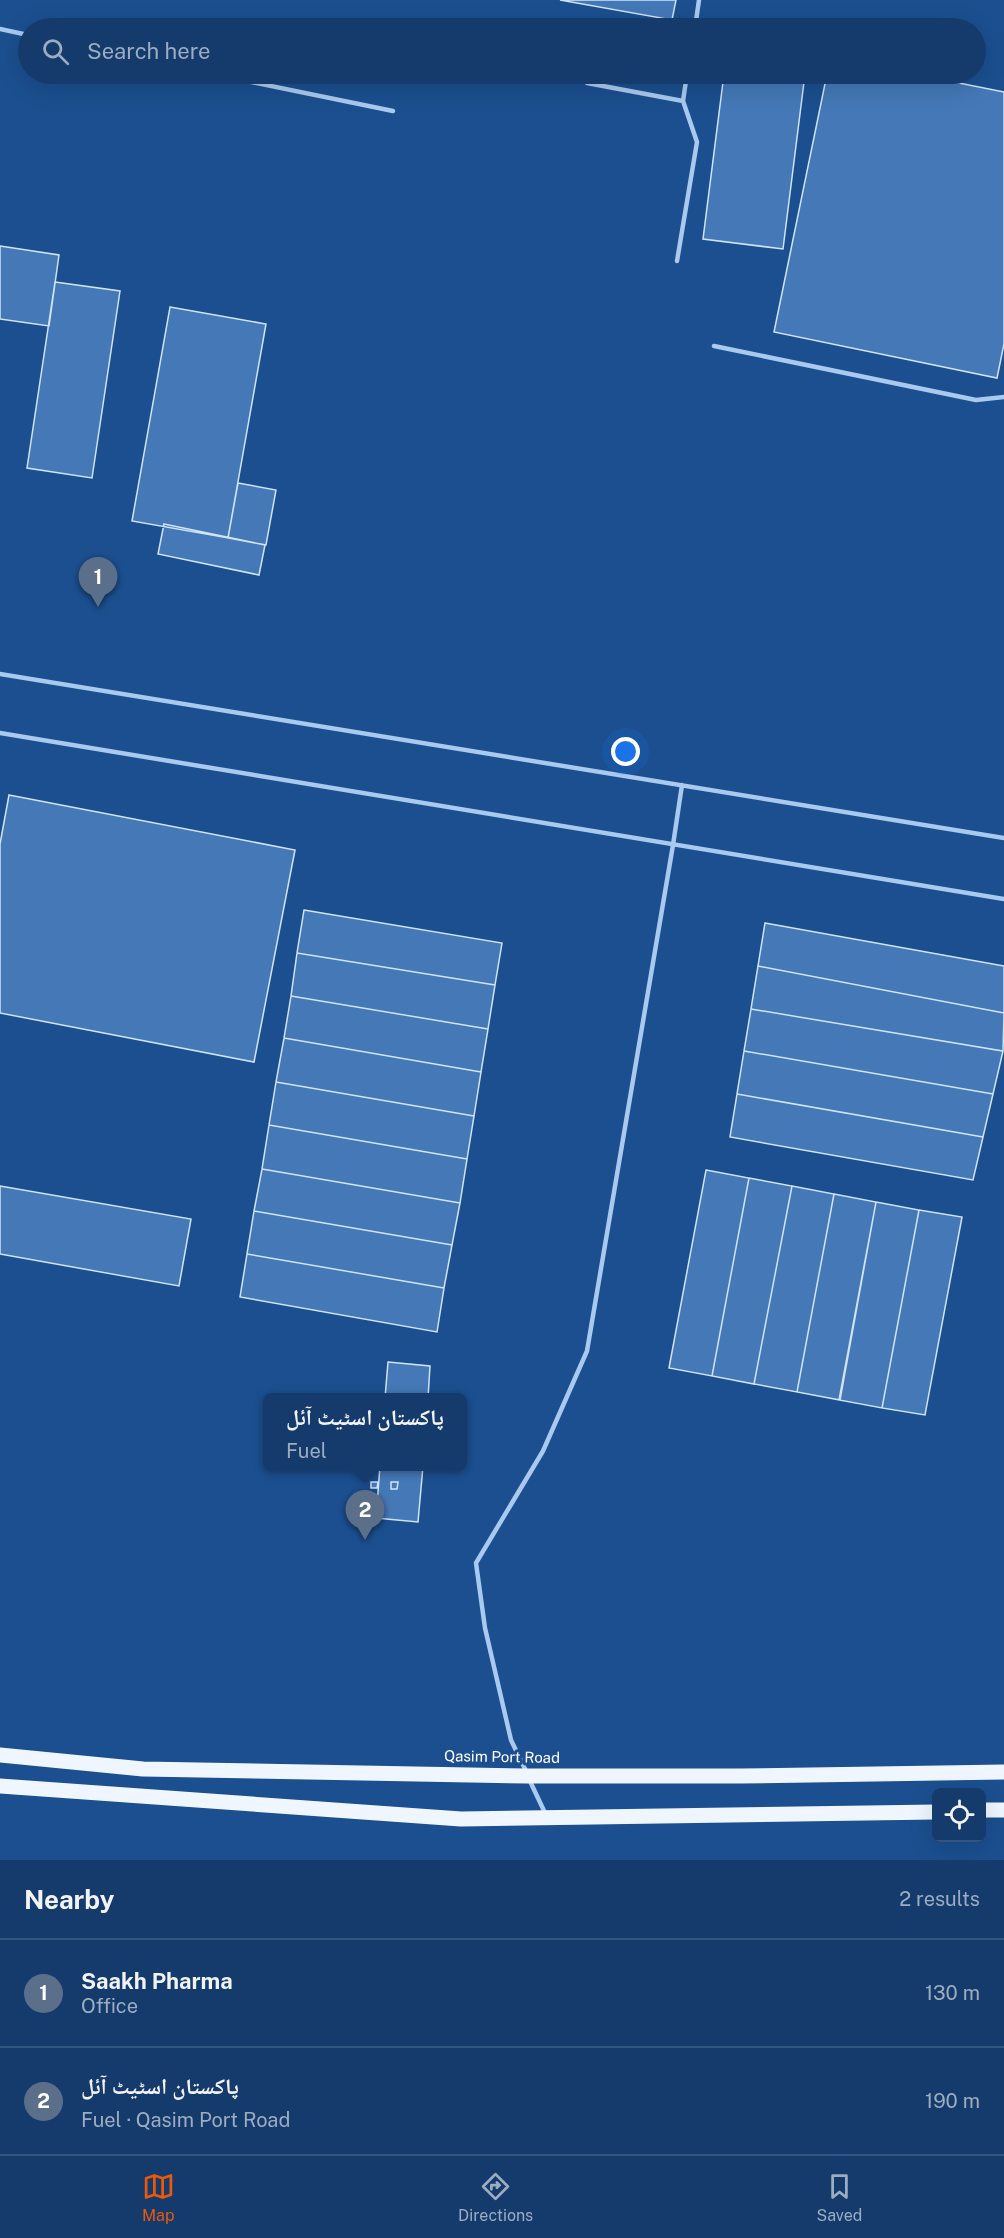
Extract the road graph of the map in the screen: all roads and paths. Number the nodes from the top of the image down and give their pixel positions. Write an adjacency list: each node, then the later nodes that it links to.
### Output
1 (699, 0): 2 (lane)
2 (696, 18)
3 (0, 29): 4 (lane)
4 (18, 33)
5 (262, 84): 9 (lane)
6 (592, 84): 8 (lane)
7 (686, 84): 8 (lane)
8 (683, 101): 10 (lane)
9 (393, 111)
10 (677, 261)
11 (714, 346): 12 (lane)
12 (1004, 397)
13 (0, 674): 15 (lane)
14 (0, 733): 17 (lane)
15 (682, 785): 16 (lane); 17 (lane)
16 (1004, 838)
17 (674, 845): 18 (lane); 21 (lane)
18 (1004, 899)
19 (0, 1755): 21 (main road, Qasim Port Road)
20 (1004, 1772): 21 (main road, Qasim Port Road)
21 (528, 1776): 26 (lane)
22 (0, 1786): 26 (main road)
23 (986, 1810): 24 (main road)
24 (1004, 1810)
25 (932, 1812): 26 (main road)
26 (547, 1818)

